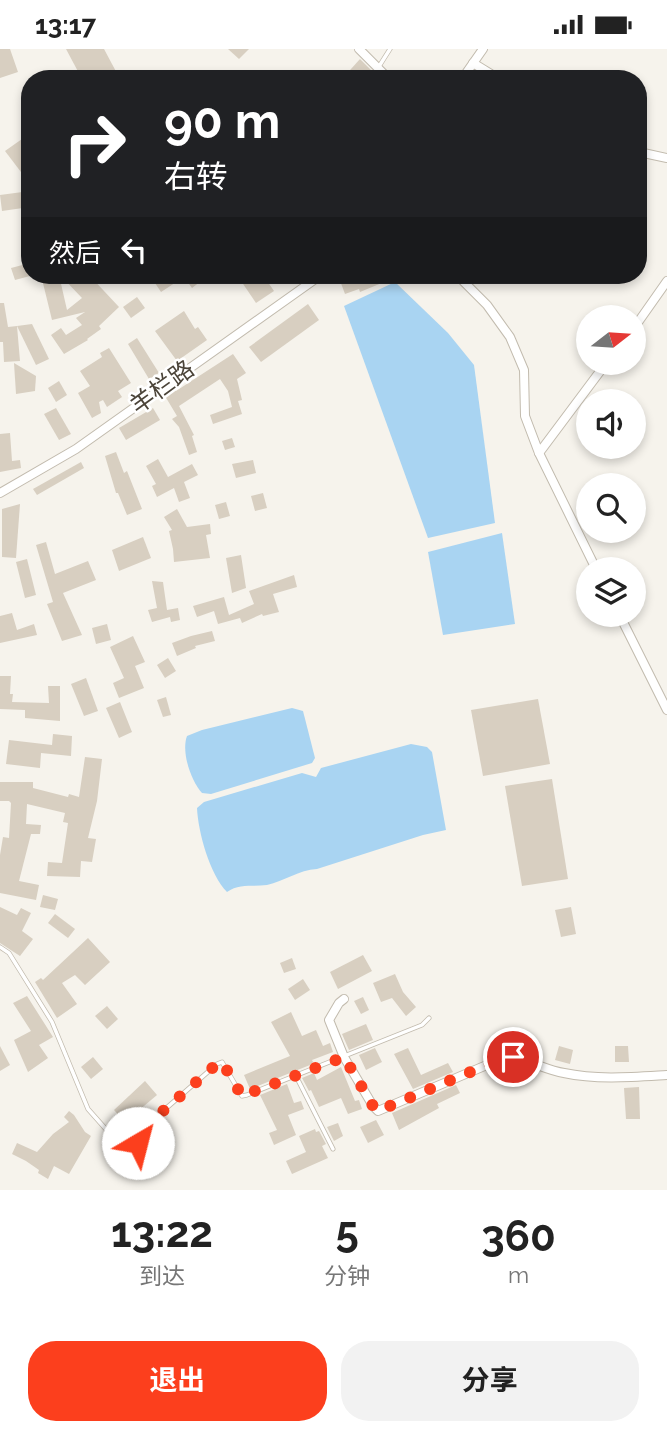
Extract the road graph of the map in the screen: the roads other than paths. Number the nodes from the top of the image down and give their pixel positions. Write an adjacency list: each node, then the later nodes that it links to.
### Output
1 (359, 49): 5 (street)
2 (390, 49): 5 (lane)
3 (483, 49): 4 (street)
4 (473, 63): 6 (street); 7 (street)
5 (378, 68)
6 (468, 70)
7 (484, 70)
8 (647, 154): 9 (street)
9 (667, 158)
10 (667, 281): 13 (street)
11 (309, 284): 16 (street, 羊栏路)
12 (466, 284): 15 (street)
13 (646, 311)
14 (597, 375): 15 (street)
15 (539, 453): 17 (street)
16 (0, 493)
17 (590, 557)
18 (626, 627): 19 (street)
19 (667, 710)
20 (0, 947): 25 (lane)
21 (344, 999): 23 (street)
22 (429, 1018): 23 (lane)
23 (344, 1057): 24 (street); 25 (lane)
24 (667, 1075)
25 (296, 1076): 26 (lane)
26 (333, 1149)

